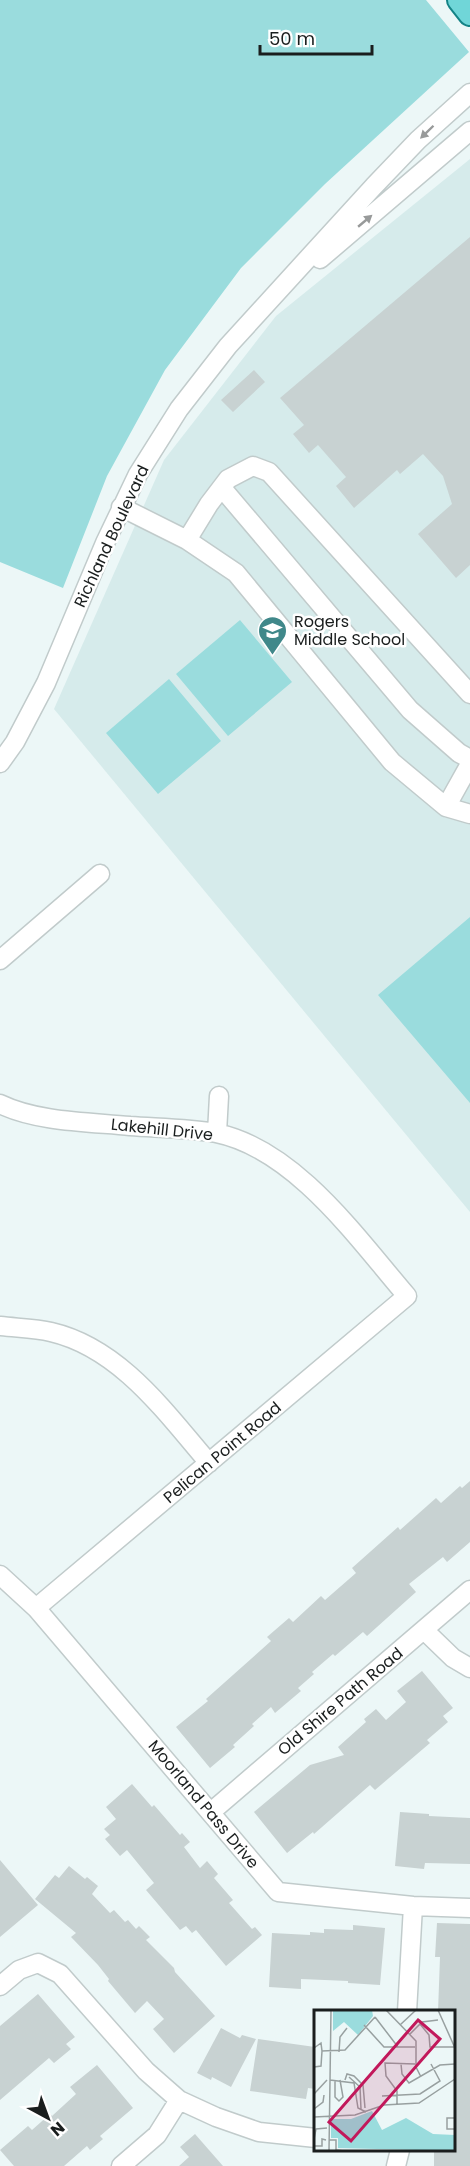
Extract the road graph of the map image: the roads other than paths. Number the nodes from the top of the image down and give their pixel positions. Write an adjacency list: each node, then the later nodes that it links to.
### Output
1 (459, 0): 2 (main road)
2 (470, 14)
3 (470, 93): 5 (street, Richland Boulevard, one-way to 5)
4 (470, 131): 5 (street, Richland Boulevard, one-way to 4)
5 (273, 299): 7 (street, Richland Boulevard)
6 (222, 488): 8 (street); 9 (street); 10 (street)
7 (121, 507): 8 (street); 11 (street, Richland Boulevard)
8 (187, 540): 13 (street)
9 (470, 694)
10 (470, 759)
11 (0, 763)
12 (470, 764): 13 (street)
13 (446, 807): 14 (street)
14 (470, 814)
15 (100, 874): 16 (street)
16 (0, 960)
17 (219, 1096): 19 (street)
18 (0, 1104): 19 (street, Lakehill Drive)
19 (217, 1133): 20 (street, Lakehill Drive)
20 (407, 1296): 22 (street, Pelican Point Road)
21 (0, 1326): 22 (street)
22 (209, 1463): 25 (street, Pelican Point Road)
23 (0, 1575): 25 (street, Moorland Pass Drive)
24 (470, 1590): 26 (street, Old Shire Path Road)
25 (36, 1608): 28 (street, Moorland Pass Drive)
26 (424, 1630): 27 (street); 28 (street, Old Shire Path Road)
27 (470, 1668)
28 (211, 1812): 29 (street, Moorland Pass Drive)
29 (413, 1906): 30 (street, Moorland Pass Drive); 32 (street)
30 (470, 1908)
31 (0, 1986): 33 (street)
32 (407, 2010)
33 (179, 2100): 34 (street); 36 (street)
34 (314, 2138)
35 (400, 2151): 37 (street)
36 (121, 2166)
37 (396, 2166)

